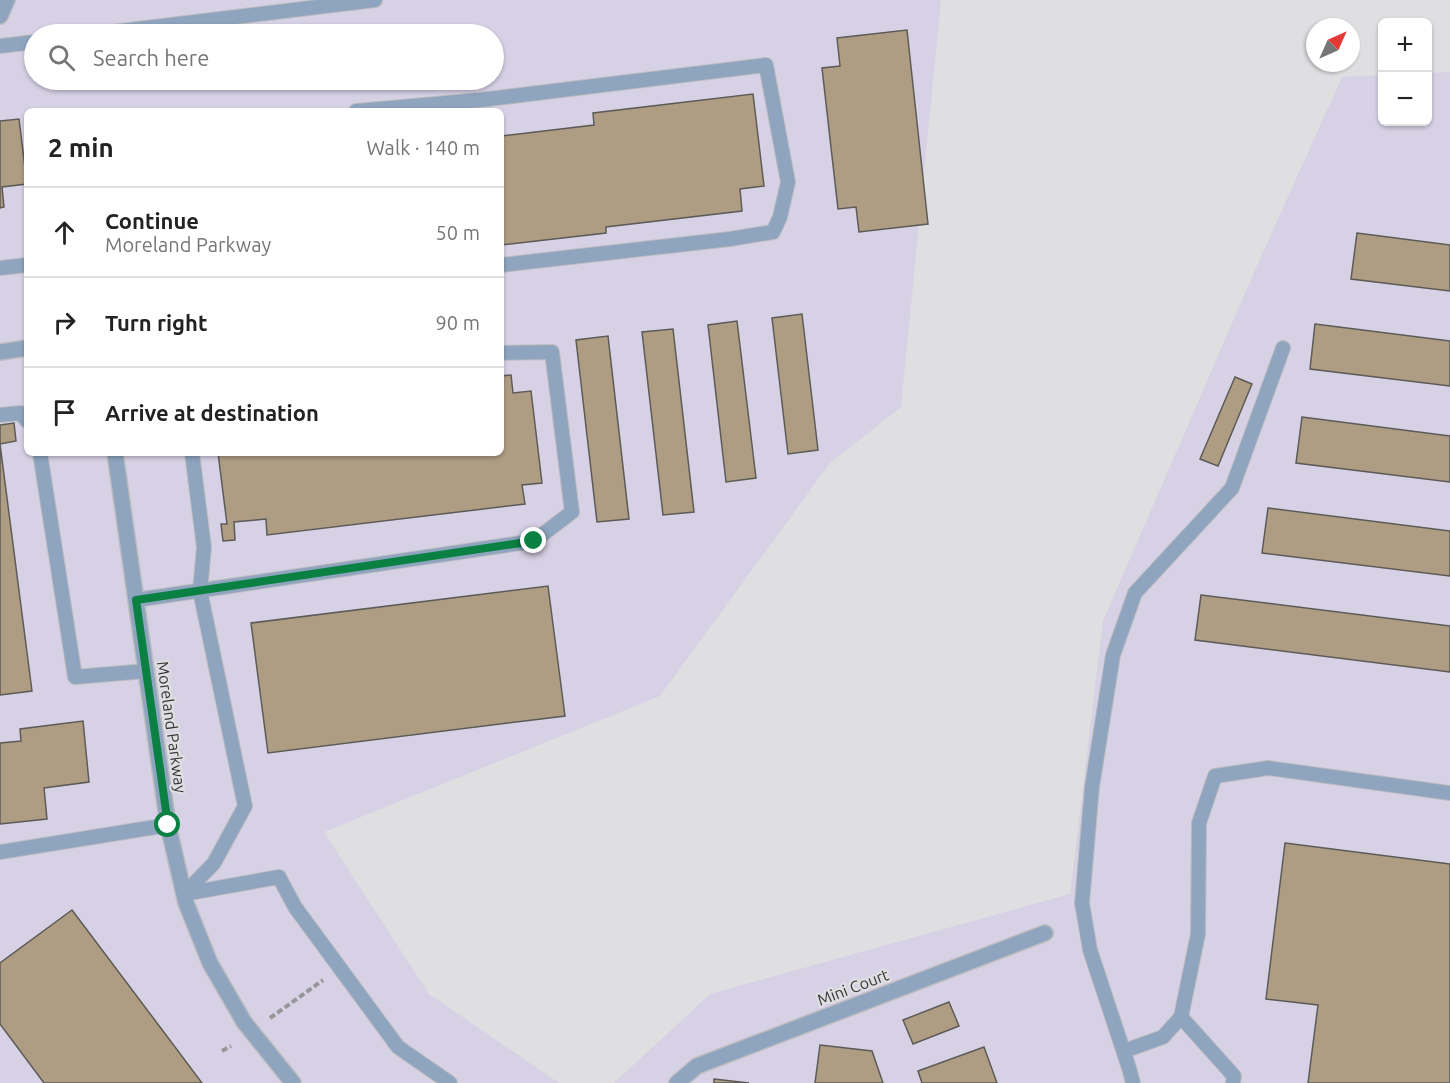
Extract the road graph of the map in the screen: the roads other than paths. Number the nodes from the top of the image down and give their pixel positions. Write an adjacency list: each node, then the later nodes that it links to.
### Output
1 (7, 0): 3 (street)
2 (375, 0): 4 (lane)
3 (0, 16)
4 (178, 24)
5 (24, 43): 6 (lane)
6 (0, 46)
7 (390, 108): 9 (lane)
8 (24, 265): 10 (lane)
9 (504, 265)
10 (0, 268)
11 (24, 348): 13 (street)
12 (1283, 348): 29 (lane)
13 (0, 352)
14 (504, 353): 20 (lane)
15 (0, 415): 16 (lane)
16 (24, 418)
17 (40, 456): 22 (lane)
18 (115, 456): 21 (street, Moreland Parkway)
19 (192, 456): 20 (lane)
20 (200, 591): 21 (lane); 26 (lane)
21 (136, 600): 22 (street, Moreland Parkway)
22 (146, 671): 24 (street, Moreland Parkway)
23 (1450, 793): 28 (lane)
24 (168, 825): 25 (lane); 26 (street, Moreland Parkway)
25 (0, 852)
26 (184, 894): 30 (street, Moreland Parkway); 31 (lane)
27 (1045, 933): 32 (street, Mini Court)
28 (1181, 1017): 29 (lane); 34 (lane)
29 (1124, 1051): 33 (lane)
30 (293, 1083)
31 (450, 1083)
32 (677, 1083)
33 (1133, 1083)
34 (1233, 1083)

